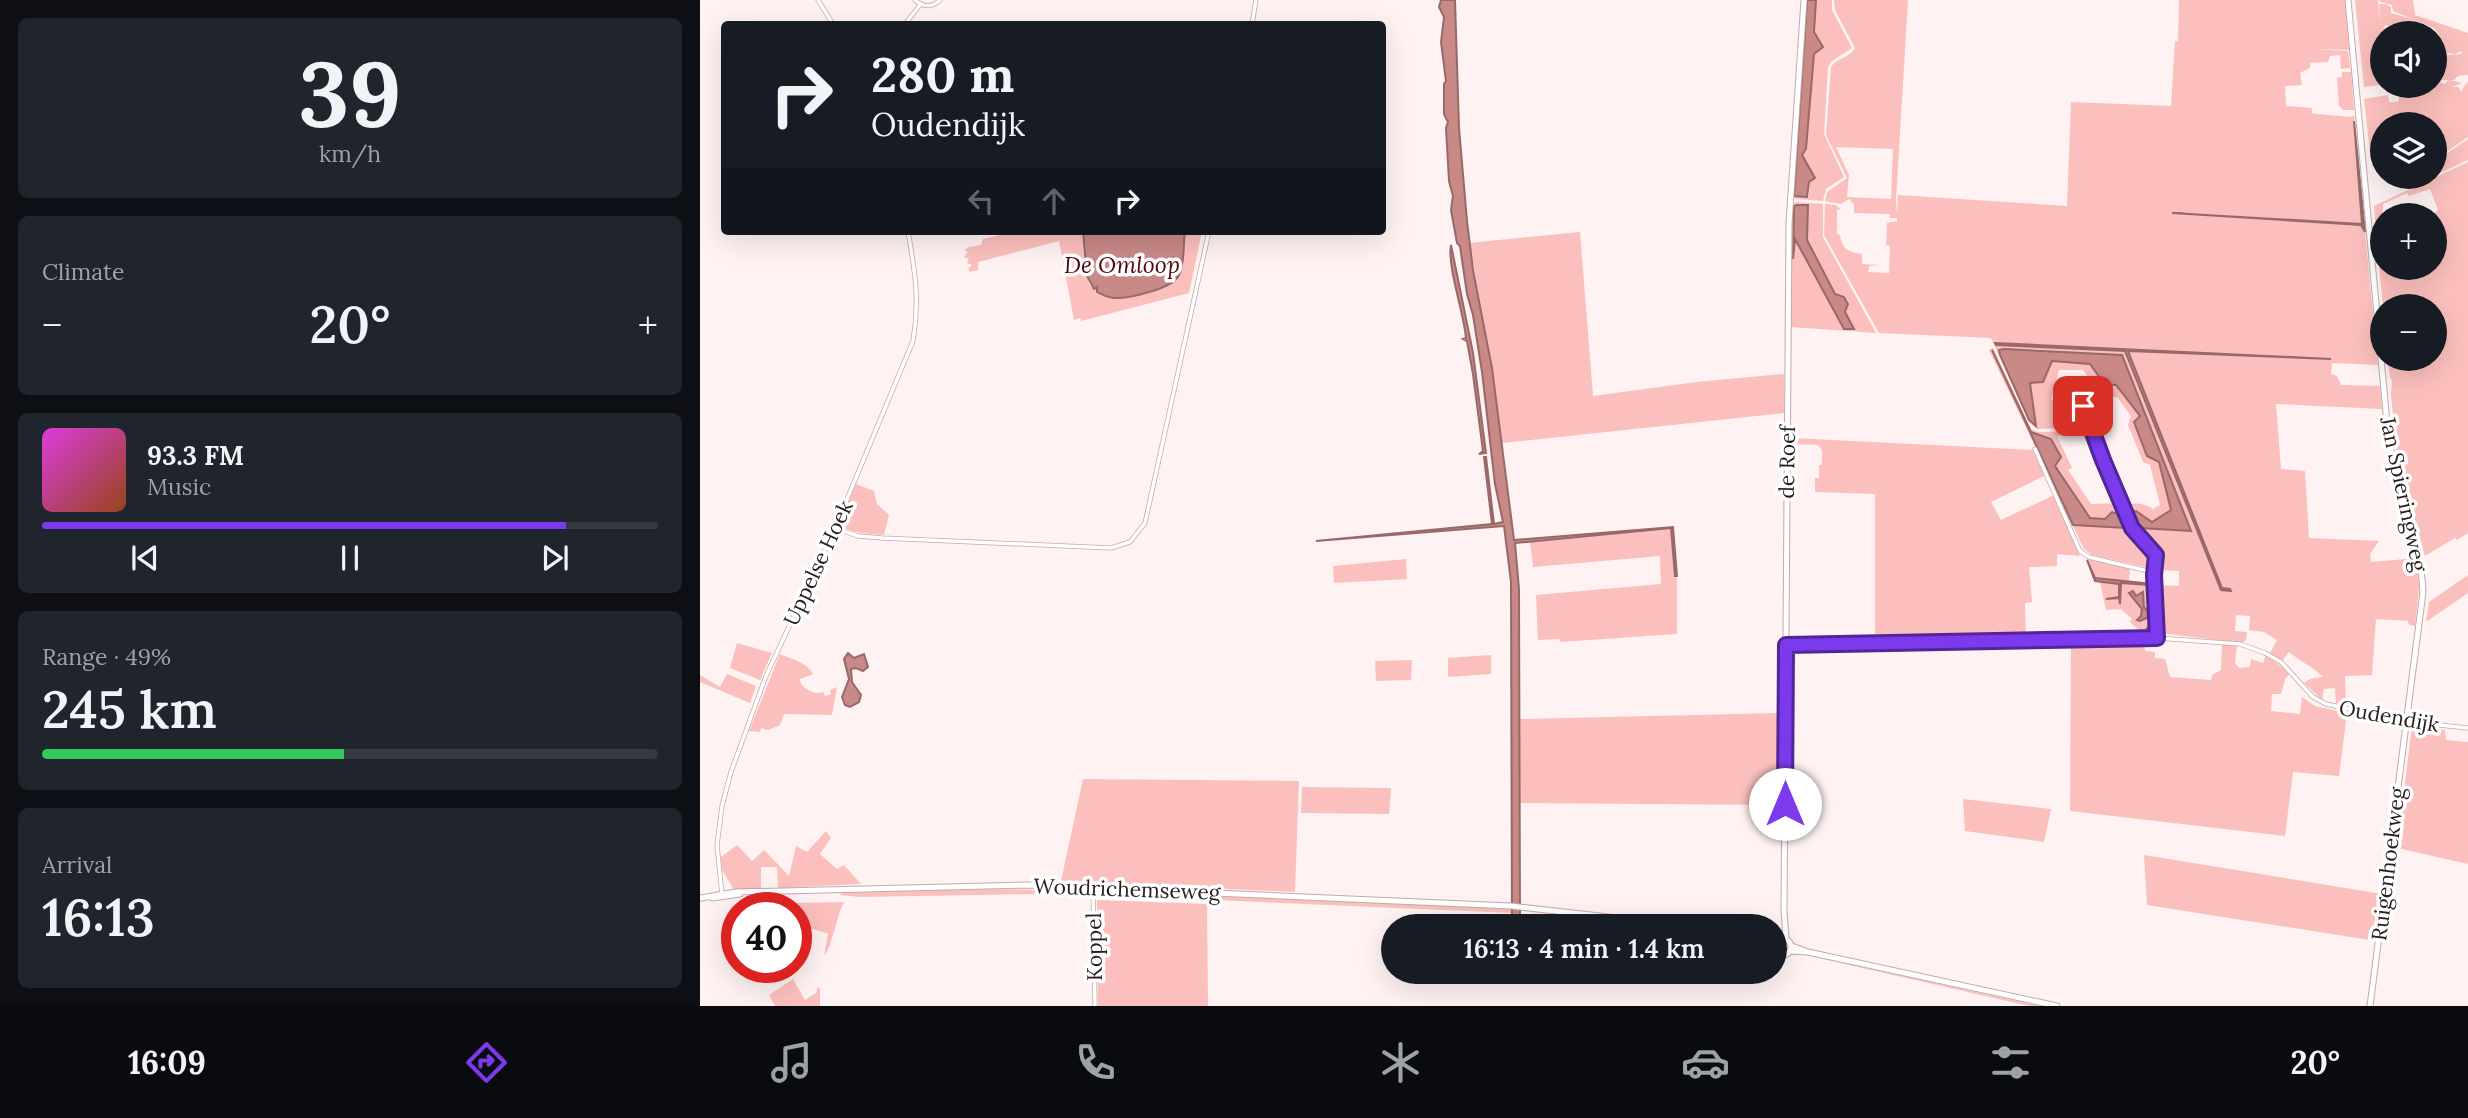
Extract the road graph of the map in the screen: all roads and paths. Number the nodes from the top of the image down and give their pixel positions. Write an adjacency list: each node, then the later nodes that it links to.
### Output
1 (818, 0): 8 (street)
2 (915, 0): 7 (street)
3 (940, 0): 7 (street)
4 (1256, 0): 10 (street)
5 (1804, 0): 18 (street, de Roef)
6 (2348, 0): 19 (street, Jan Spieringweg)
7 (920, 5): 9 (street)
8 (831, 21)
9 (907, 21)
10 (1252, 21)
11 (909, 235): 15 (street, Uppelse Hoek)
12 (1208, 235): 15 (street)
13 (2035, 449): 16 (street)
14 (2103, 460): 14 (street); 16 (street)
15 (835, 528): 22 (street, Uppelse Hoek)
16 (2154, 575): 17 (street)
17 (2157, 638): 18 (street, Oudendijk); 19 (street, Oudendijk)
18 (1786, 645): 27 (street, de Roef)
19 (2406, 721): 20 (street, Oudendijk); 33 (street, Ruigenhoekweg)
20 (2468, 728)
21 (1093, 888): 23 (street, Woudrichemseweg); 26 (street, Woudrichemseweg); 31 (street, Koppel)
22 (722, 892)
23 (778, 892)
24 (721, 895): 25 (street, Woudrichemseweg)
25 (701, 899)
26 (1584, 914)
27 (1784, 914)
28 (1787, 947): 29 (street)
29 (1791, 949): 30 (street); 32 (street)
30 (1787, 954)
31 (1095, 1006)
32 (2057, 1006)
33 (2370, 1006)

